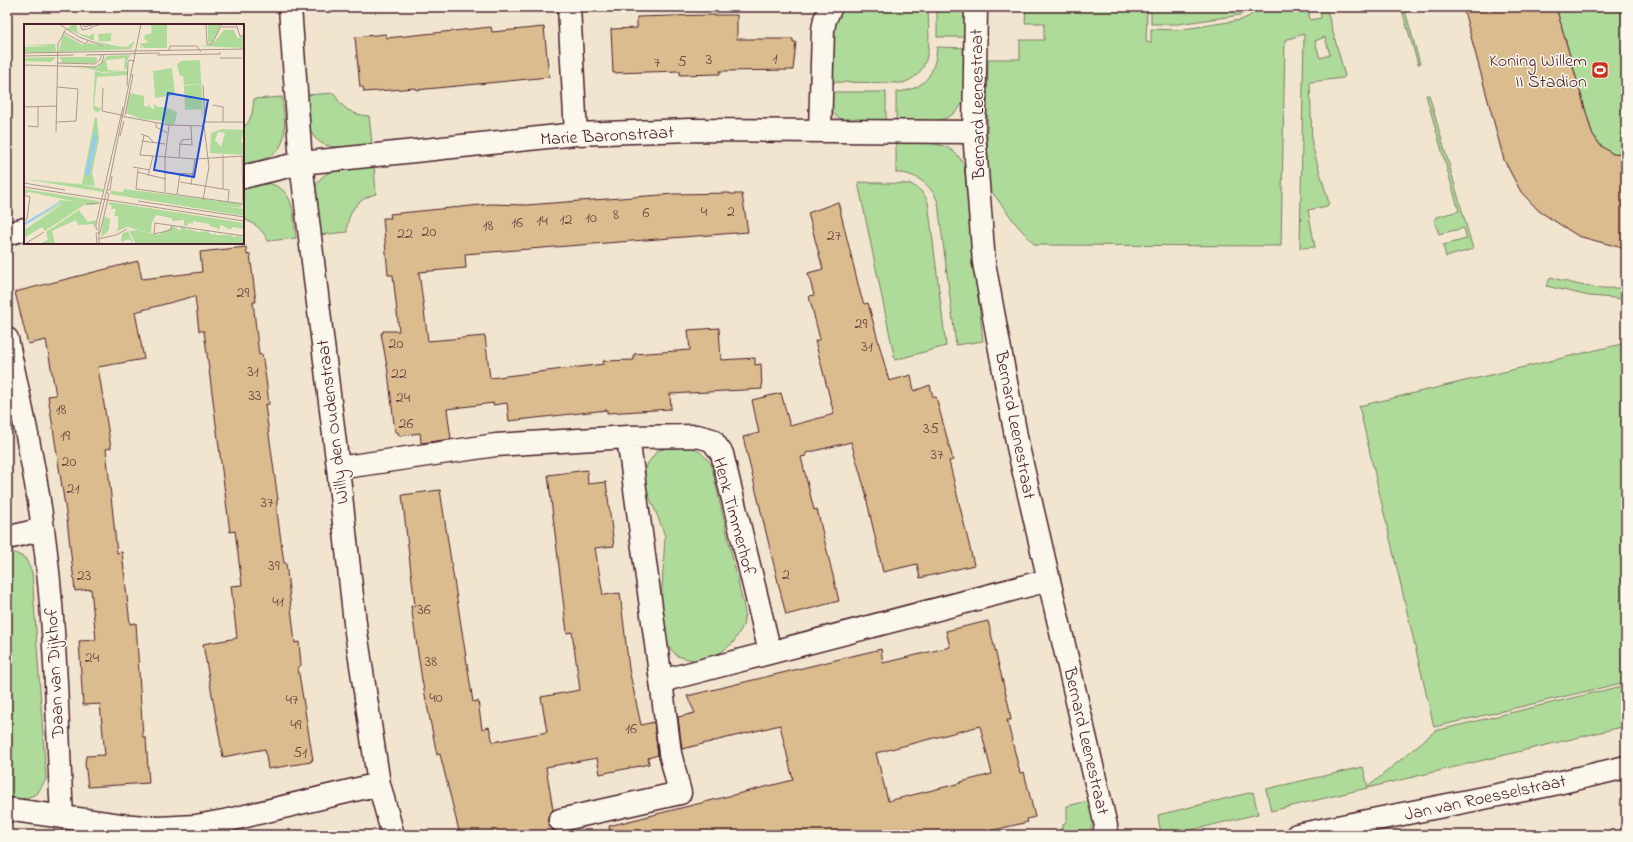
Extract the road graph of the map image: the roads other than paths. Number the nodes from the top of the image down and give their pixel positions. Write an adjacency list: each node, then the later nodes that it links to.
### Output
1 (290, 7): 8 (street, Willy den Oudenstraat)
2 (569, 7): 7 (street)
3 (832, 7): 5 (street)
4 (976, 7): 6 (street, Bernard Leenestraat)
5 (820, 131): 6 (street, Marie Baronstraat); 7 (street, Marie Baronstraat)
6 (974, 132): 17 (street, Bernard Leenestraat)
7 (576, 134): 8 (street, Marie Baronstraat)
8 (301, 163): 9 (street, Marie Baronstraat); 14 (street, Willy den Oudenstraat)
9 (244, 177)
10 (24, 229): 11 (street)
11 (7, 234)
12 (7, 339): 15 (street, Daan van Dijkhof)
13 (628, 437): 14 (street, Henk Timmerhof); 18 (street, Henk Timmerhof); 19 (street)
14 (338, 468): 21 (street, Willy den Oudenstraat)
15 (43, 529): 16 (street); 23 (street, Daan van Dijkhof)
16 (7, 538)
17 (1049, 580): 18 (street); 26 (street, Bernard Leenestraat)
18 (770, 652): 19 (street)
19 (661, 681): 24 (street)
20 (1626, 767): 27 (street, Jan van Roesselstraat)
21 (379, 784): 23 (street); 25 (street, Willy den Oudenstraat)
22 (7, 809): 23 (street)
23 (62, 817)
24 (560, 820)
25 (393, 835)
26 (1104, 835)
27 (1297, 835)

